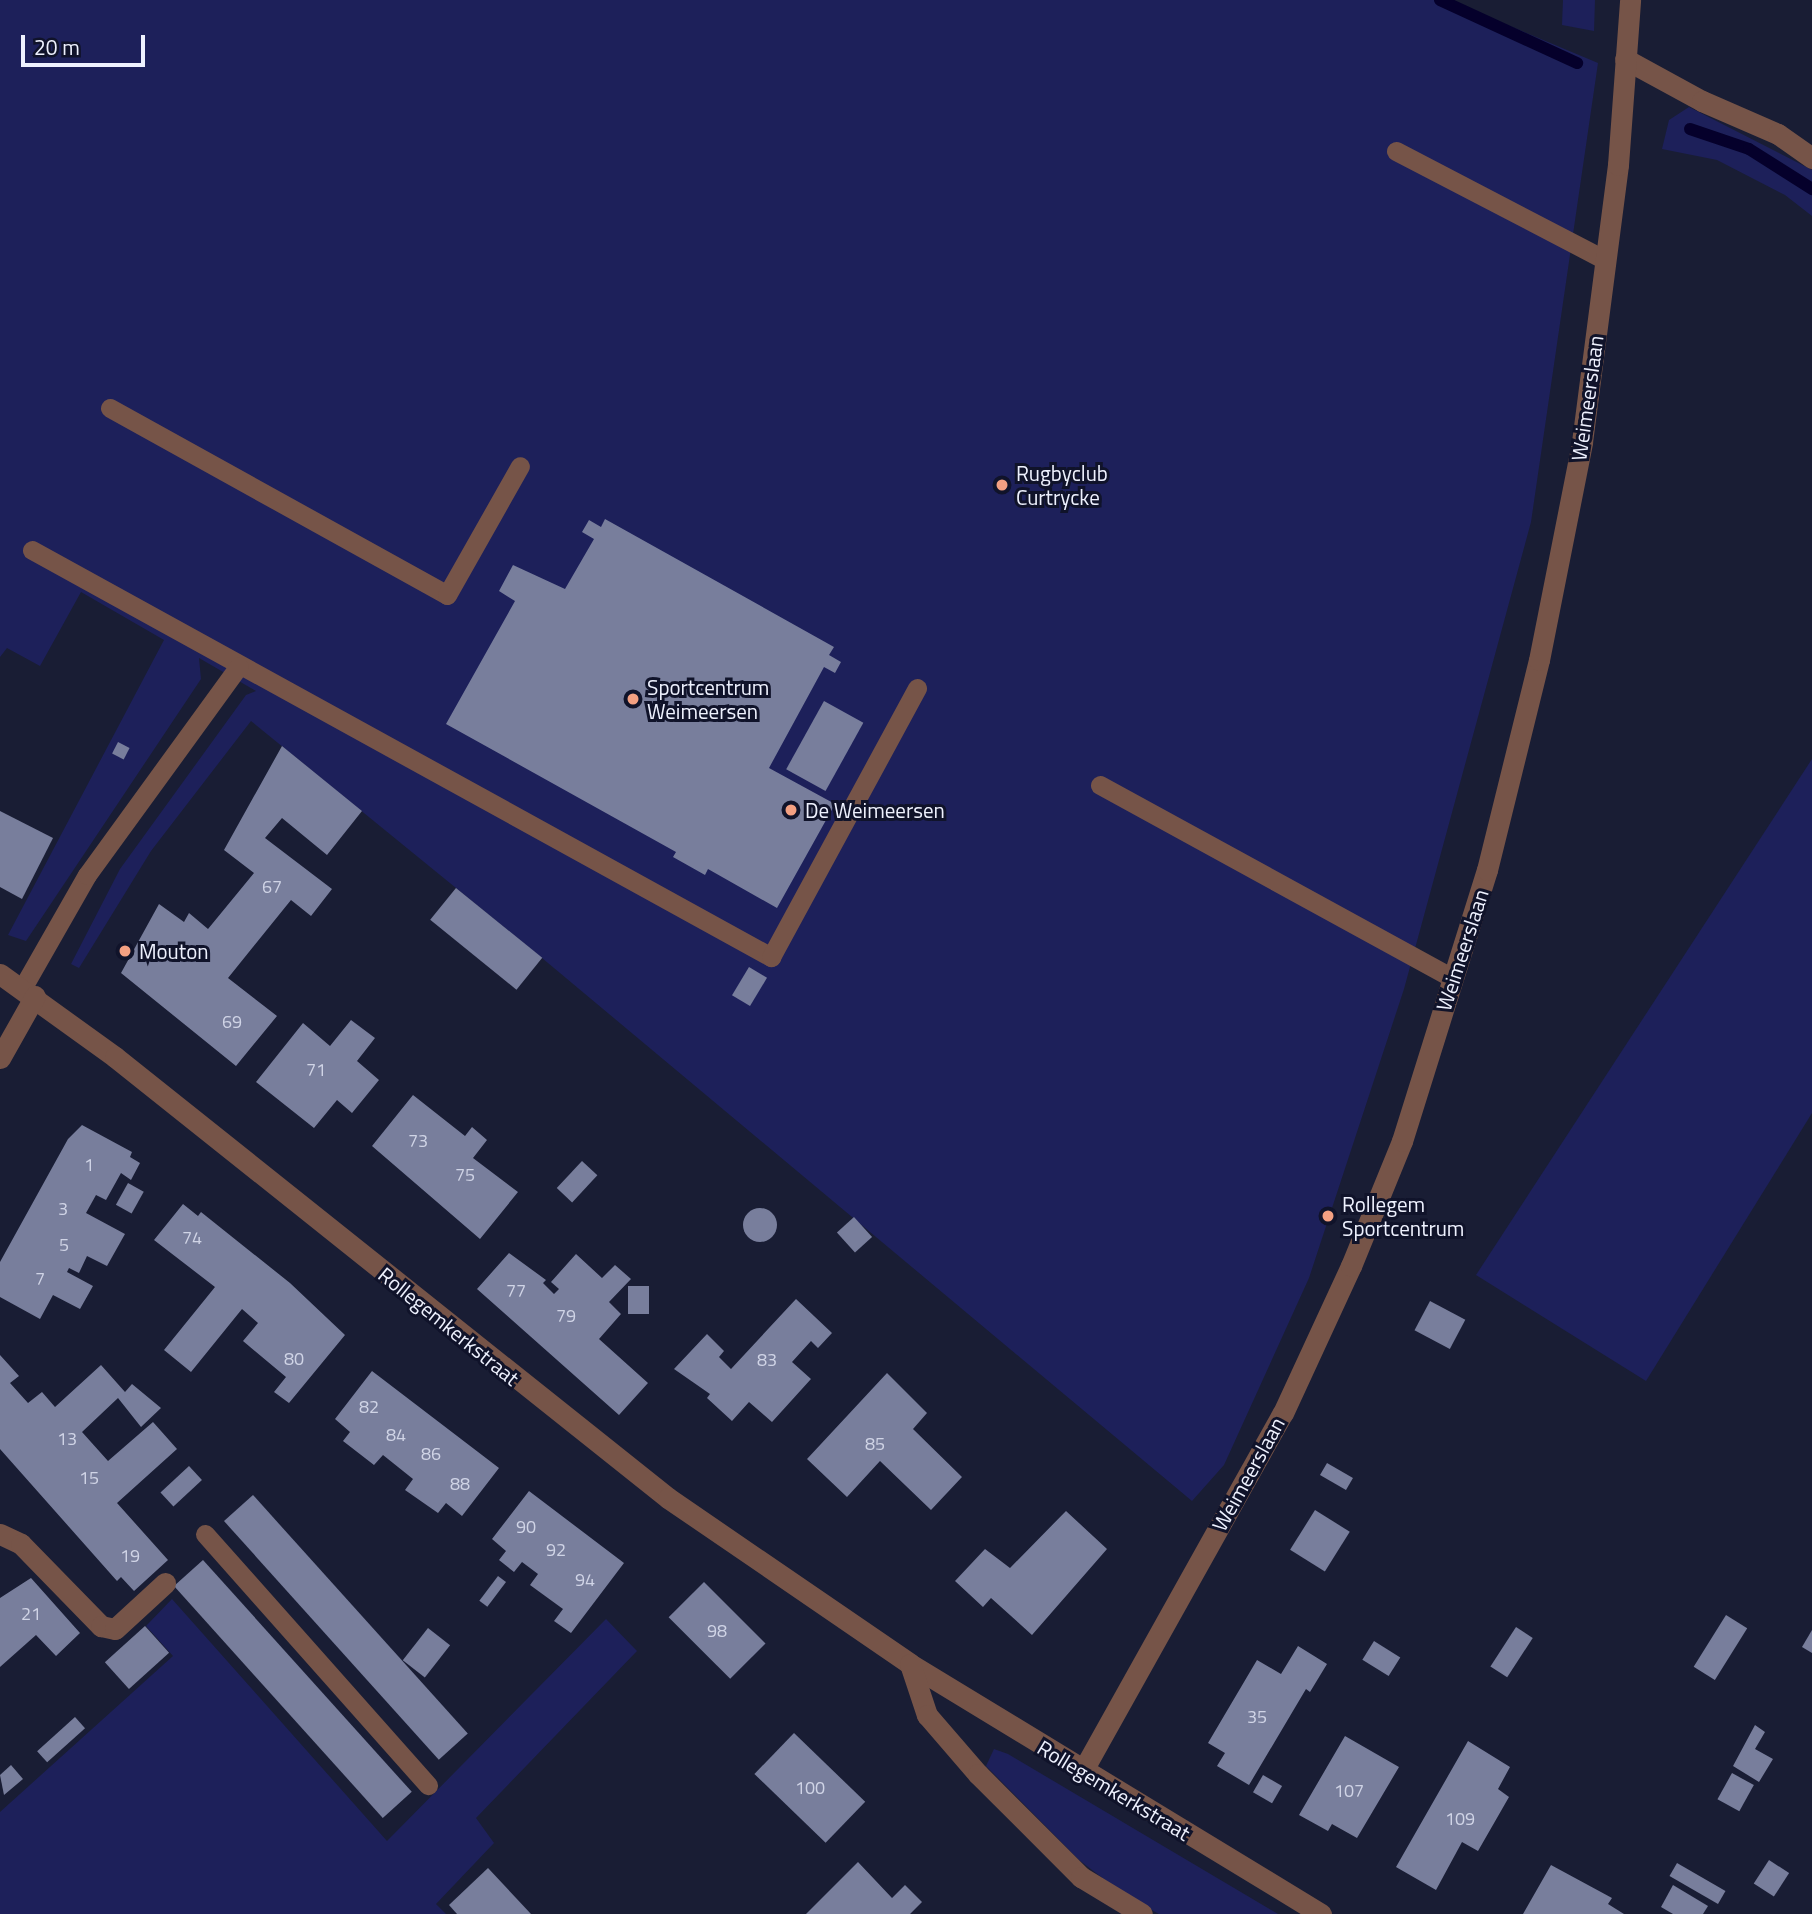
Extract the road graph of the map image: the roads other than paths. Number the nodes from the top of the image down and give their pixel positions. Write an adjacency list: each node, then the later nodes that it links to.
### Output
1 (1630, 0): 2 (street, Weimeerslaan)
2 (1625, 59): 4 (street); 5 (street, Weimeerslaan)
3 (1396, 151): 5 (lane)
4 (1812, 158)
5 (1605, 260): 13 (street, Weimeerslaan)
6 (110, 408): 7 (lane)
7 (520, 466)
8 (32, 550): 9 (lane)
9 (239, 666): 10 (lane); 14 (lane)
10 (917, 688)
11 (1100, 785): 13 (lane)
12 (0, 974): 14 (street, Rollegemkerkstraat)
13 (1452, 978): 20 (street, Weimeerslaan)
14 (29, 992): 15 (street); 19 (street, Rollegemkerkstraat)
15 (0, 1058)
16 (0, 1534): 18 (street)
17 (205, 1534): 21 (lane)
18 (165, 1583)
19 (910, 1664): 20 (street, Rollegemkerkstraat); 22 (street)
20 (1082, 1772): 23 (street, Rollegemkerkstraat)
21 (428, 1785)
22 (1142, 1914)
23 (1321, 1914)

